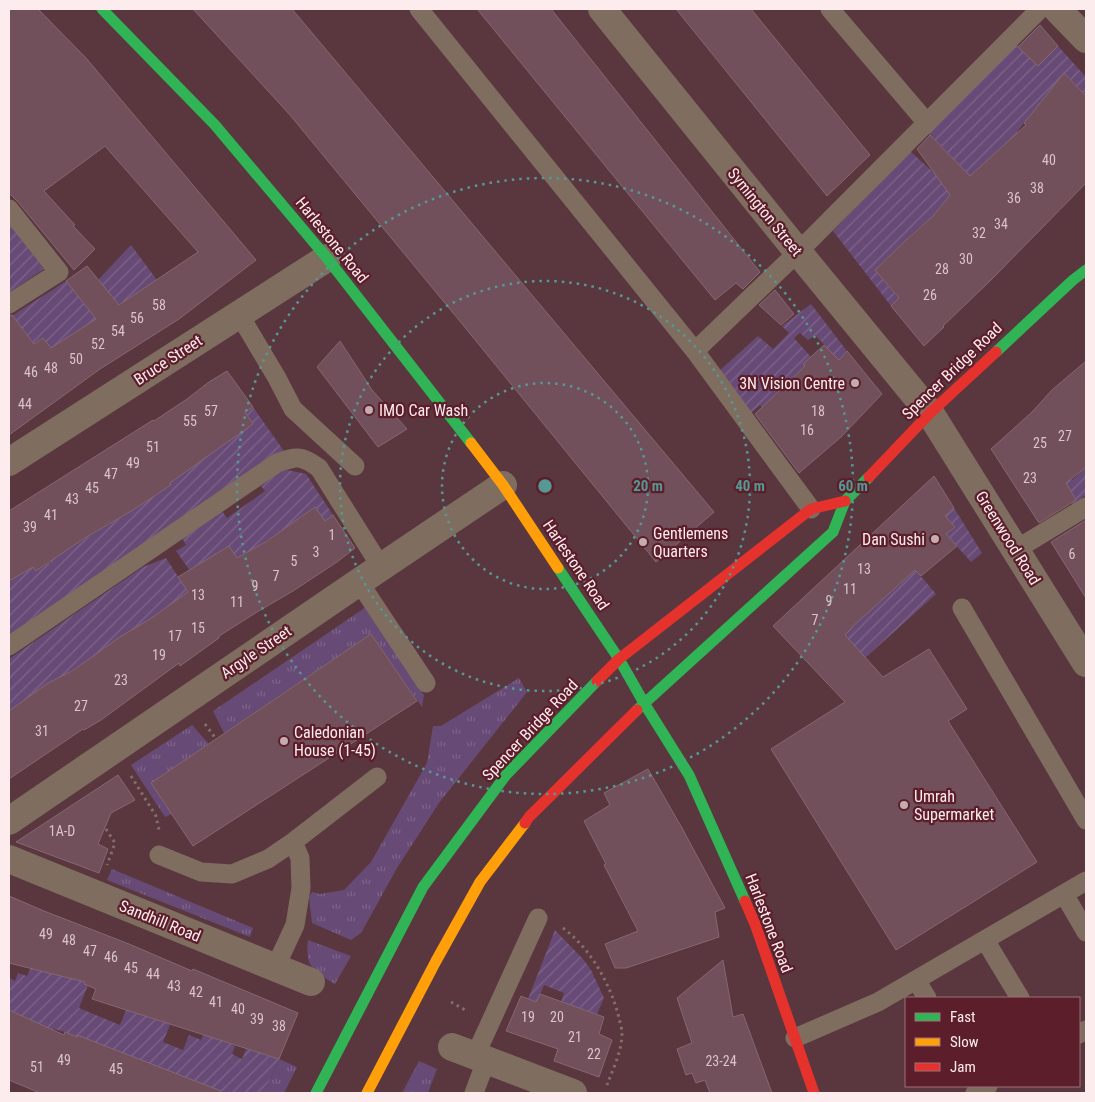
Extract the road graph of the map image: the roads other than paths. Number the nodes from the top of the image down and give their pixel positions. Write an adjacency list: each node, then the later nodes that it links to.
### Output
1 (102, 9): 11 (main road, Harlestone Road)
2 (419, 9): 15 (lane)
3 (602, 9): 10 (street, Symington Street)
4 (830, 9): 8 (lane)
5 (1040, 9): 8 (lane)
6 (1057, 9): 7 (street)
7 (1086, 39)
8 (927, 123): 10 (lane)
9 (9, 210): 13 (lane)
10 (798, 252): 15 (lane); 16 (street, Symington Street)
11 (327, 258): 14 (street, Bruce Street); 19 (main road, Harlestone Road)
12 (1086, 270): 16 (main road, Spencer Bridge Road)
13 (9, 304)
14 (239, 314): 17 (street, Bruce Street); 18 (lane)
15 (695, 351): 22 (lane)
16 (930, 413): 20 (main road, Spencer Bridge Road); 23 (street, Greenwood Road)
17 (9, 462)
18 (355, 466)
19 (503, 485): 24 (street, Argyle Street); 27 (main road, Harlestone Road)
20 (845, 501): 22 (main road, Spencer Bridge Road); 30 (main road, Spencer Bridge Road)
21 (1086, 507): 23 (lane)
22 (811, 509): 27 (main road, Spencer Bridge Road)
23 (1015, 550): 28 (street, Greenwood Road)
24 (370, 574): 26 (lane); 29 (lane); 33 (street, Argyle Street)
25 (962, 608): 32 (lane)
26 (9, 646)
27 (619, 659): 30 (main road, Harlestone Road); 49 (main road, Spencer Bridge Road)
28 (1086, 662)
29 (426, 683)
30 (644, 703): 47 (main road, Harlestone Road); 50 (main road, Spencer Bridge Road)
31 (377, 777): 34 (lane)
32 (1086, 820)
33 (9, 821)
34 (293, 842): 35 (lane); 42 (lane)
35 (159, 855)
36 (9, 859): 42 (street, Sandhill Road)
37 (1086, 882): 38 (lane)
38 (1064, 894): 40 (lane); 41 (lane)
39 (538, 918): 48 (lane)
40 (1086, 932)
41 (985, 940): 43 (lane); 46 (lane)
42 (275, 968): 44 (street, Sandhill Road)
43 (916, 980): 45 (lane); 47 (lane)
44 (311, 982)
45 (926, 997)
46 (1019, 997)
47 (795, 1038): 53 (main road, Harlestone Road)
48 (471, 1055): 51 (lane); 52 (street)
49 (316, 1093)
50 (367, 1093)
51 (474, 1093)
52 (572, 1093)
53 (814, 1093)

